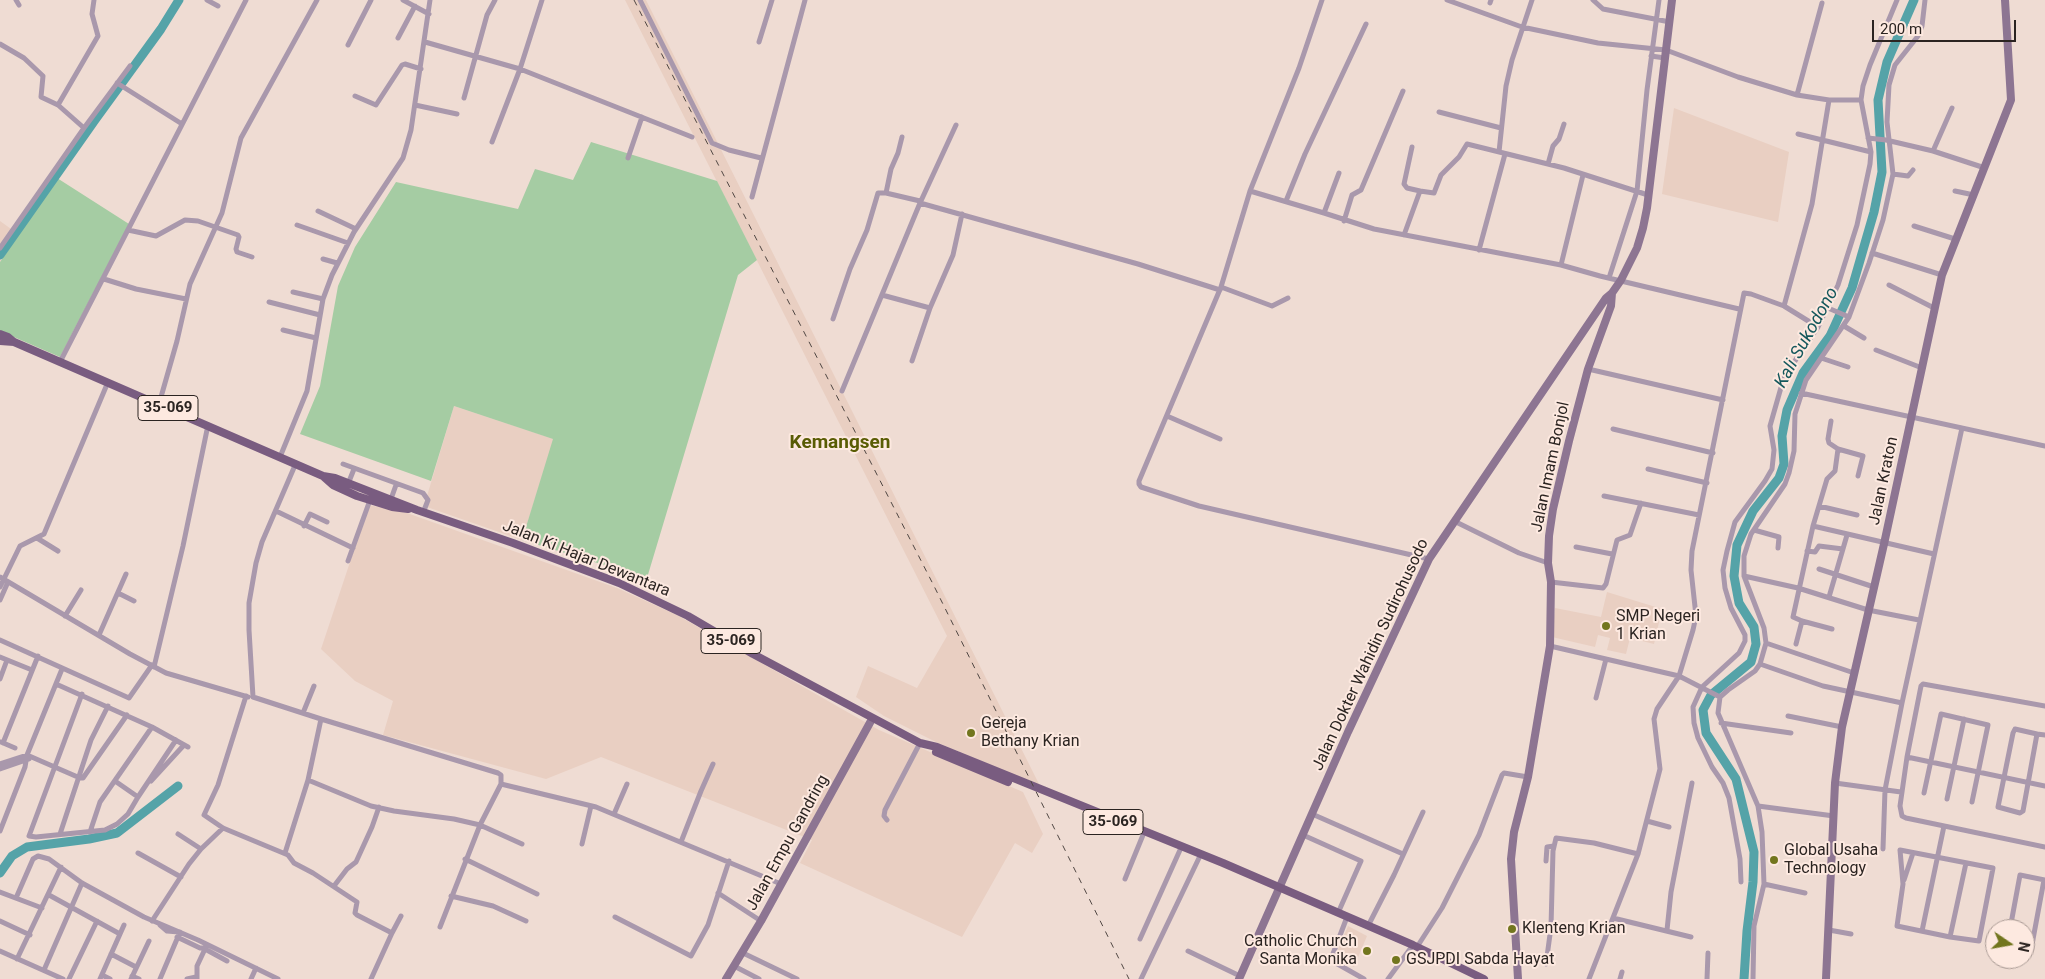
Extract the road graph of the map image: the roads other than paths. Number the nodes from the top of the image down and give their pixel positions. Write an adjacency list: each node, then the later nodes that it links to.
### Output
1 (94, 0): 49 (street)
2 (207, 0): 23 (street)
3 (246, 0): 55 (street)
4 (317, 0): 95 (street)
5 (371, 0): 34 (street)
6 (403, 0): 24 (street)
7 (430, 0): 25 (street)
8 (495, 0): 37 (street)
9 (542, 0): 41 (street)
10 (640, 0): 72 (street)
11 (772, 0): 32 (street)
12 (805, 0): 72 (street)
13 (1322, 0): 82 (street)
14 (1447, 0): 29 (street)
15 (1532, 0): 29 (street)
16 (1594, 0): 26 (street)
17 (1659, 0): 26 (street)
18 (1672, 0): 27 (main road, Jalan Imam Bonjol)
19 (1897, 0): 48 (street)
20 (1925, 0): 65 (street)
21 (2005, 0): 74 (main road, Jalan Kraton)
22 (1822, 3): 44 (street)
23 (218, 6)
24 (417, 8): 25 (street); 30 (street)
25 (427, 13): 31 (street)
26 (1656, 19): 27 (street); 35 (street)
27 (1670, 22): 36 (main road, Jalan Imam Bonjol)
28 (1366, 24): 87 (street)
29 (1522, 27): 35 (street); 59 (street)
30 (398, 38)
31 (425, 42): 37 (street); 40 (street)
32 (759, 42)
33 (0, 44): 49 (street)
34 (348, 45)
35 (1652, 48): 36 (street); 38 (street)
36 (1665, 54): 38 (street); 44 (street); 86 (main road, Jalan Imam Bonjol)
37 (474, 55): 41 (street); 46 (street)
38 (1651, 56): 80 (street)
39 (130, 66): 42 (street)
40 (419, 68): 45 (street); 50 (street)
41 (520, 69): 54 (street); 66 (street)
42 (118, 84): 55 (street); 58 (street)
43 (1403, 90): 92 (street)
44 (1798, 95): 47 (street)
45 (355, 96)
46 (464, 98)
47 (1829, 100): 48 (street); 64 (street)
48 (1861, 100): 63 (street)
49 (58, 105): 58 (street)
50 (415, 105): 53 (street); 96 (street)
51 (1952, 108): 68 (street)
52 (1439, 112): 59 (street)
53 (457, 114)
54 (642, 117): 62 (street); 71 (street)
55 (182, 124): 97 (street)
56 (1564, 124): 73 (street)
57 (956, 125): 88 (street)
58 (84, 128): 101 (street)
59 (1501, 128): 70 (street)
60 (1798, 134): 64 (street)
61 (902, 136): 83 (street)
62 (692, 137)
63 (1870, 138): 65 (street); 69 (street)
64 (1823, 140): 69 (street); 121 (street)
65 (1888, 141): 68 (street); 77 (street)
66 (492, 142)
67 (1412, 147): 79 (street)
68 (1933, 151): 74 (street)
69 (1870, 152): 125 (street)
70 (1502, 153): 73 (street); 79 (street); 102 (street)
71 (628, 158)
72 (761, 158): 85 (street)
73 (1548, 164): 78 (street)
74 (1985, 168): 84 (main road, Jalan Kraton)
75 (1912, 170): 77 (street)
76 (1339, 173): 90 (street)
77 (1893, 174): 103 (street)
78 (1583, 175): 80 (street); 107 (street)
79 (1420, 191): 98 (street)
80 (1637, 191): 86 (street); 109 (street)
81 (1955, 191): 84 (street)
82 (1250, 192): 87 (street); 113 (street)
83 (886, 193): 88 (street); 128 (street)
84 (1974, 195): 99 (main road, Jalan Kraton)
85 (752, 196)
86 (1648, 196): 111 (main road, Jalan Imam Bonjol)
87 (1286, 201): 90 (street)
88 (920, 202): 91 (street); 116 (street)
89 (318, 211): 96 (street)
90 (1324, 212): 92 (street)
91 (962, 214): 113 (street); 122 (street)
92 (1344, 220): 98 (street)
93 (297, 225): 100 (street)
94 (1914, 226): 99 (street)
95 (217, 227): 97 (street); 104 (street); 118 (street)
96 (356, 229): 100 (street)
97 (128, 230): 110 (street)
98 (1404, 235): 102 (street)
99 (1955, 239): 108 (main road, Jalan Kraton)
100 (348, 243): 106 (street)
101 (0, 248)
102 (1479, 250): 107 (street)
103 (1872, 253): 108 (street); 127 (street)
104 (252, 257)
105 (323, 259): 106 (street)
106 (338, 263): 119 (street)
107 (1561, 265): 109 (street)
108 (1942, 275): 123 (main road, Jalan Kraton)
109 (1609, 278): 111 (street)
110 (104, 279): 118 (street); 140 (street)
111 (1621, 280): 115 (main road, Jalan Imam Bonjol); 124 (street)
112 (1889, 285): 123 (street)
113 (1221, 288): 117 (street); 149 (street)
114 (293, 292): 119 (street)
115 (1612, 293): 143 (main road, Jalan Imam Bonjol); 179 (main road, Jalan Dokter Wahidin Sudirohusodo)
116 (882, 295): 122 (street); 145 (street)
117 (1288, 298)
118 (186, 299): 148 (street)
119 (323, 299): 126 (street)
120 (269, 302): 126 (street)
121 (1784, 306): 124 (street); 130 (street)
122 (930, 308): 139 (street)
123 (1934, 308): 142 (main road, Jalan Kraton)
124 (1739, 309): 147 (street)
125 (1830, 309): 127 (street); 130 (street)
126 (320, 315): 133 (street)
127 (1847, 316): 129 (street)
128 (832, 319)
129 (1844, 326): 134 (street); 138 (street)
130 (1818, 327): 235 (street)
131 (283, 330): 133 (street)
132 (0, 334): 136 (main road, Jalan Ki Hajar Dewantara / 35-069)
133 (316, 338): 159 (street)
134 (1864, 338)
135 (0, 341): 136 (main road, Jalan Ki Hajar Dewantara / 35-069)
136 (14, 342): 140 (main road, Jalan Ki Hajar Dewantara / 35-069)
137 (1876, 350): 142 (street)
138 (1821, 358): 141 (street); 146 (street)
139 (912, 361)
140 (60, 362): 144 (main road, Jalan Ki Hajar Dewantara / 35-069)
141 (1848, 366)
142 (1922, 368): 150 (main road, Jalan Kraton)
143 (1588, 369): 147 (street); 197 (main road, Jalan Imam Bonjol)
144 (108, 382): 148 (main road, Jalan Ki Hajar Dewantara / 35-069); 185 (street)
145 (842, 391)
146 (1801, 393): 150 (street); 183 (street)
147 (1723, 400): 158 (street)
148 (159, 404): 152 (main road, Jalan Ki Hajar Dewantara / 35-069)
149 (1166, 416): 155 (street); 195 (street)
150 (1912, 416): 153 (street); 186 (main road, Jalan Kraton)
151 (1831, 421): 157 (street)
152 (208, 425): 159 (main road, Jalan Ki Hajar Dewantara / 35-069); 227 (street)
153 (1962, 428): 156 (street); 194 (street)
154 (1613, 429): 158 (street)
155 (1220, 439)
156 (2045, 446)
157 (1838, 449): 165 (street); 174 (street)
158 (1713, 453): 167 (street)
159 (280, 457): 160 (main road, Jalan Ki Hajar Dewantara / 35-069)
160 (296, 463): 164 (main road, Jalan Ki Hajar Dewantara / 35-069); 176 (street)
161 (343, 464): 163 (street)
162 (1648, 469): 167 (street)
163 (353, 471): 166 (street); 168 (street)
164 (323, 476): 166 (main road, Jalan Ki Hajar Dewantara / 35-069); 169 (main road, Jalan Ki Hajar Dewantara / 35-069)
165 (1858, 476)
166 (349, 482): 169 (main road, Jalan Ki Hajar Dewantara / 35-069)
167 (1707, 483): 177 (street)
168 (396, 487): 172 (street); 175 (street)
169 (358, 492): 171 (main road, Jalan Ki Hajar Dewantara / 35-069)
170 (1604, 496): 173 (street)
171 (368, 497): 172 (main road, Jalan Ki Hajar Dewantara / 35-069); 175 (main road, Jalan Ki Hajar Dewantara / 35-069); 187 (street)
172 (392, 497): 175 (main road, Jalan Ki Hajar Dewantara / 35-069)
173 (1641, 503): 177 (street); 193 (street)
174 (1819, 506): 178 (street); 182 (street)
175 (422, 510): 249 (main road, Jalan Ki Hajar Dewantara / 35-069)
176 (276, 511): 181 (street); 240 (street)
177 (1699, 515): 231 (street)
178 (1858, 515)
179 (1454, 521): 195 (main road, Jalan Dokter Wahidin Sudirohusodo); 197 (street)
180 (327, 522): 181 (street)
181 (304, 526): 187 (street)
182 (1813, 526): 184 (street); 192 (street)
183 (1754, 530): 189 (street); 201 (street)
184 (1847, 535): 186 (street); 190 (street)
185 (37, 538): 191 (street); 202 (street)
186 (1884, 544): 194 (street); 205 (main road, Jalan Kraton)
187 (349, 546): 196 (street)
188 (1576, 547): 193 (street)
189 (1778, 548)
190 (1843, 549): 192 (street); 200 (street)
191 (58, 551)
192 (1808, 551): 206 (street)
193 (1612, 554): 203 (street)
194 (1934, 554): 214 (street)
195 (1429, 559): 293 (main road, Jalan Dokter Wahidin Sudirohusodo)
196 (348, 561)
197 (1548, 562): 203 (main road, Jalan Imam Bonjol)
198 (1819, 569): 200 (street)
199 (126, 574): 208 (street)
200 (1836, 575): 205 (street); 209 (street)
201 (1744, 576): 206 (street); 219 (street)
202 (4, 580): 204 (street); 210 (street); 213 (street)
203 (1551, 582): 221 (main road, Jalan Imam Bonjol)
204 (0, 587)
205 (1874, 587): 212 (main road, Jalan Kraton)
206 (1798, 588): 209 (street); 215 (street)
207 (81, 590): 213 (street)
208 (118, 594): 211 (street); 217 (street)
209 (1829, 597): 212 (street)
210 (0, 600)
211 (134, 601)
212 (1868, 610): 214 (street); 230 (main road, Jalan Kraton)
213 (65, 616): 217 (street)
214 (1919, 620): 242 (street)
215 (1802, 621): 216 (street); 220 (street)
216 (1832, 629)
217 (99, 635): 227 (street)
218 (0, 640): 222 (street)
219 (1766, 643): 226 (street); 230 (street)
220 (1796, 644)
221 (1550, 646): 224 (street); 270 (main road, Jalan Imam Bonjol)
222 (38, 656): 228 (street); 229 (street)
223 (0, 657): 225 (street)
224 (1606, 659): 231 (street); 241 (street)
225 (7, 660): 229 (street); 232 (street)
226 (1760, 664): 236 (street); 239 (street)
227 (153, 666): 228 (street); 238 (street)
228 (62, 669): 233 (street)
229 (32, 670): 258 (street)
230 (1854, 673): 236 (main road, Jalan Kraton)
231 (1679, 676): 235 (street); 296 (street)
232 (0, 679)
233 (56, 684): 237 (street); 262 (street)
234 (314, 686): 245 (street)
235 (1704, 688): 239 (street); 330 (street)
236 (1850, 692): 242 (street); 253 (main road, Jalan Kraton)
237 (82, 694): 243 (street); 266 (street)
238 (246, 696): 240 (street); 300 (street)
239 (1719, 696): 251 (street)
240 (252, 697): 245 (street)
241 (1596, 698)
242 (1902, 702): 282 (street)
243 (108, 706): 246 (street); 272 (street)
244 (2045, 706): 261 (street)
245 (303, 713): 248 (street)
246 (127, 715): 252 (street); 272 (street)
247 (1788, 716): 253 (street)
248 (321, 718): 273 (street); 279 (street)
249 (872, 718): 259 (main road, Jalan Ki Hajar Dewantara / 35-069); 332 (main road, Jalan Empu Gandring)
250 (1964, 719): 263 (street); 267 (street); 269 (street)
251 (1721, 723): 254 (street); 289 (street)
252 (152, 727): 257 (street); 274 (street)
253 (1842, 727): 277 (main road, Jalan Kraton)
254 (1791, 733)
255 (2037, 734): 256 (street); 271 (street); 276 (street)
256 (2045, 735)
257 (176, 740): 278 (street); 278 (street)
258 (2, 742): 260 (street)
259 (922, 743): 295 (street); 305 (main road, Jalan Ki Hajar Dewantara / 35-069); 336 (main road, Jalan Ki Hajar Dewantara / 35-069)
260 (15, 748)
261 (1907, 757): 263 (street); 283 (street)
262 (28, 758): 264 (street); 266 (street); 268 (street); 301 (street)
263 (1930, 762): 267 (street); 284 (street)
264 (0, 764)
265 (713, 764): 307 (street)
266 (53, 767): 272 (street); 303 (street)
267 (1954, 767): 269 (street); 286 (street)
268 (0, 769)
269 (1978, 772): 271 (street); 287 (street)
270 (1528, 777): 374 (street); 409 (main road, Jalan Imam Bonjol)
271 (2004, 777): 276 (street); 276 (street)
272 (79, 778): 303 (street)
273 (308, 780): 290 (street); 319 (street)
274 (115, 782): 285 (street); 302 (street)
275 (1692, 782): 361 (street)
276 (2028, 782): 281 (street)
277 (1835, 783): 282 (street); 294 (main road, Jalan Kraton)
278 (147, 784): 285 (street)
279 (501, 784): 288 (street); 297 (street)
280 (626, 784): 292 (street)
281 (2045, 786)
282 (1885, 790): 283 (street); 313 (street)
283 (1901, 792): 298 (street)
284 (1924, 793)
285 (138, 797): 302 (street)
286 (1948, 799)
287 (1972, 802)
288 (591, 806): 292 (street); 309 (street)
289 (1758, 806): 294 (street); 333 (street)
290 (379, 808): 297 (street); 335 (street)
291 (1423, 812): 317 (street)
292 (614, 814): 307 (street)
293 (1312, 814): 306 (main road, Jalan Dokter Wahidin Sudirohusodo); 317 (street)
294 (1834, 816): 362 (main road, Jalan Kraton)
295 (887, 820)
296 (1647, 821): 299 (street); 318 (street)
297 (480, 825): 308 (street); 322 (street)
298 (1944, 826): 312 (street); 320 (street)
299 (1669, 827)
300 (223, 828): 311 (street); 319 (street)
301 (0, 832)
302 (90, 832): 303 (street)
303 (60, 834)
304 (178, 834): 311 (street)
305 (1143, 835): 314 (main road, Jalan Ki Hajar Dewantara / 35-069); 328 (street)
306 (1303, 835): 336 (main road, Jalan Dokter Wahidin Sudirohusodo); 346 (street)
307 (681, 842): 323 (street)
308 (522, 844)
309 (582, 844)
310 (1551, 846): 318 (street); 324 (street); 383 (street)
311 (203, 847): 327 (street)
312 (2045, 847)
313 (1883, 849)
314 (1180, 850): 321 (main road, Jalan Ki Hajar Dewantara / 35-069); 371 (street)
315 (1913, 852): 320 (street); 334 (street); 334 (street)
316 (138, 853): 327 (street)
317 (1403, 854): 358 (street)
318 (1638, 854): 350 (street)
319 (288, 855): 335 (street)
320 (1938, 857): 325 (street); 363 (street)
321 (1199, 858): 336 (main road, Jalan Ki Hajar Dewantara / 35-069); 405 (street)
322 (465, 859): 340 (street); 342 (street)
323 (728, 861): 332 (street); 338 (street)
324 (1546, 861)
325 (1966, 863): 370 (street); 370 (street)
326 (62, 867): 331 (street); 341 (street); 343 (street)
327 (181, 877): 354 (street)
328 (1124, 879)
329 (2044, 880): 351 (street); 360 (street)
330 (1741, 882)
331 (82, 883): 344 (street); 354 (street)
332 (781, 884): 356 (main road, Jalan Empu Gandring)
333 (1764, 884): 339 (street); 413 (street)
334 (1903, 884): 363 (street)
335 (334, 886): 364 (street)
336 (1279, 890): 346 (main road, Jalan Ki Hajar Dewantara / 35-069); 392 (main road, Jalan Dokter Wahidin Sudirohusodo)
337 (0, 892): 343 (street)
338 (718, 893): 348 (street); 356 (street)
339 (1805, 893)
340 (537, 894)
341 (49, 895): 344 (street); 345 (street)
342 (451, 896): 355 (street); 359 (street)
343 (16, 898): 345 (street)
344 (71, 907): 353 (street); 387 (street)
345 (42, 908): 368 (street)
346 (1338, 913): 349 (main road, Jalan Ki Hajar Dewantara / 35-069)
347 (401, 916): 364 (street)
348 (615, 917)
349 (1347, 917): 358 (main road, Jalan Ki Hajar Dewantara / 35-069); 406 (street)
350 (1613, 918): 361 (street); 410 (street)
351 (2012, 919)
352 (0, 921): 368 (street)
353 (97, 921): 365 (street); 394 (street)
354 (152, 921): 366 (street)
355 (526, 921)
356 (761, 921): 380 (main road, Jalan Empu Gandring)
357 (124, 925): 365 (street)
358 (1368, 926): 374 (main road, Jalan Ki Hajar Dewantara / 35-069)
359 (440, 927)
360 (2035, 928)
361 (1667, 930): 369 (street)
362 (1829, 930): 367 (street); 414 (main road, Jalan Kraton)
363 (1922, 931): 370 (street)
364 (392, 933): 401 (street)
365 (120, 934): 379 (street)
366 (179, 934): 373 (street); 375 (street); 397 (street)
367 (1851, 934)
368 (30, 935): 381 (street)
369 (1691, 937)
370 (1950, 937)
371 (1140, 940)
372 (148, 941): 385 (street)
373 (211, 946): 375 (street); 386 (street)
374 (1415, 946): 407 (street); 408 (main road, Jalan Ki Hajar Dewantara / 35-069)
375 (205, 949): 382 (street); 391 (street)
376 (0, 951): 381 (street)
377 (1188, 951): 392 (street)
378 (1708, 953): 412 (street)
379 (111, 954): 385 (street); 389 (street)
380 (742, 954): 384 (main road, Jalan Empu Gandring); 404 (street)
381 (18, 959): 387 (street)
382 (227, 961)
383 (1546, 964)
384 (734, 966): 402 (main road, Jalan Empu Gandring); 403 (street)
385 (136, 967): 390 (street)
386 (256, 968): 399 (street); 400 (street)
387 (44, 970): 393 (street)
388 (1622, 972): 411 (street)
389 (101, 977): 395 (street)
390 (132, 978): 396 (street)
391 (197, 978): 398 (street)
392 (1239, 978)
393 (63, 979)
394 (69, 979)
395 (110, 979)
396 (139, 979)
397 (160, 979)
398 (187, 979)
399 (251, 979)
400 (278, 979)
401 (371, 979)
402 (726, 979)
403 (759, 979)
404 (797, 979)
405 (1141, 979)
406 (1364, 979)
407 (1388, 979)
408 (1484, 979)
409 (1518, 979)
410 (1589, 979)
411 (1620, 979)
412 (1707, 979)
413 (1753, 979)
414 (1826, 979)

